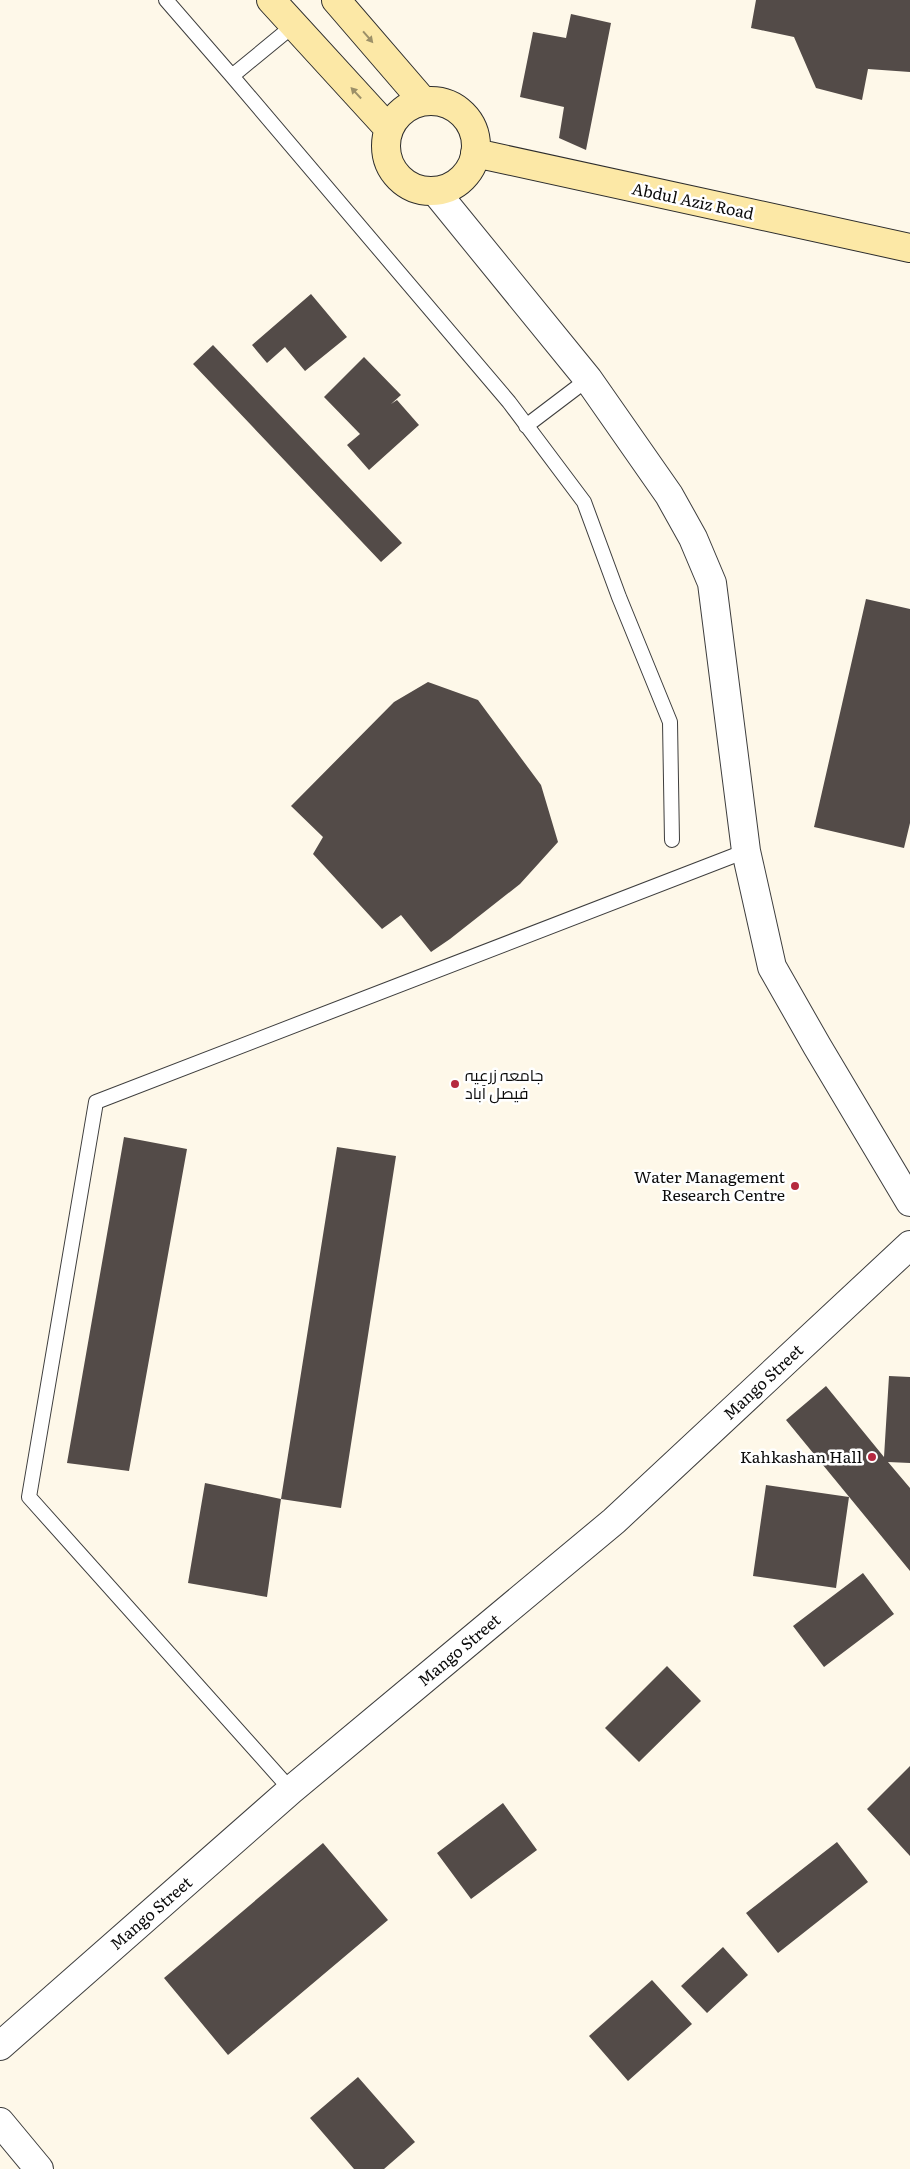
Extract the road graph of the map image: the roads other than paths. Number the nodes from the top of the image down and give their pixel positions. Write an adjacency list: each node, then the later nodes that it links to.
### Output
1 (166, 0): 5 (lane)
2 (270, 0): 4 (street)
3 (336, 0): 6 (street, one-way to 6)
4 (294, 25): 5 (lane); 7 (street, one-way to 4)
5 (232, 76): 12 (lane)
6 (424, 101): 7 (street); 8 (street)
7 (389, 129): 9 (street)
8 (475, 154): 9 (street); 10 (street, Abdul Aziz Road)
9 (435, 191): 11 (street)
10 (910, 248)
11 (588, 378): 12 (lane); 14 (street)
12 (526, 426): 13 (lane)
13 (672, 840)
14 (746, 851): 15 (street); 17 (lane)
15 (910, 1202)
16 (910, 1245): 17 (street, Mango Street)
17 (291, 1790): 18 (street, Mango Street)
18 (0, 2046)
19 (0, 2122): 20 (street)
20 (39, 2169)

